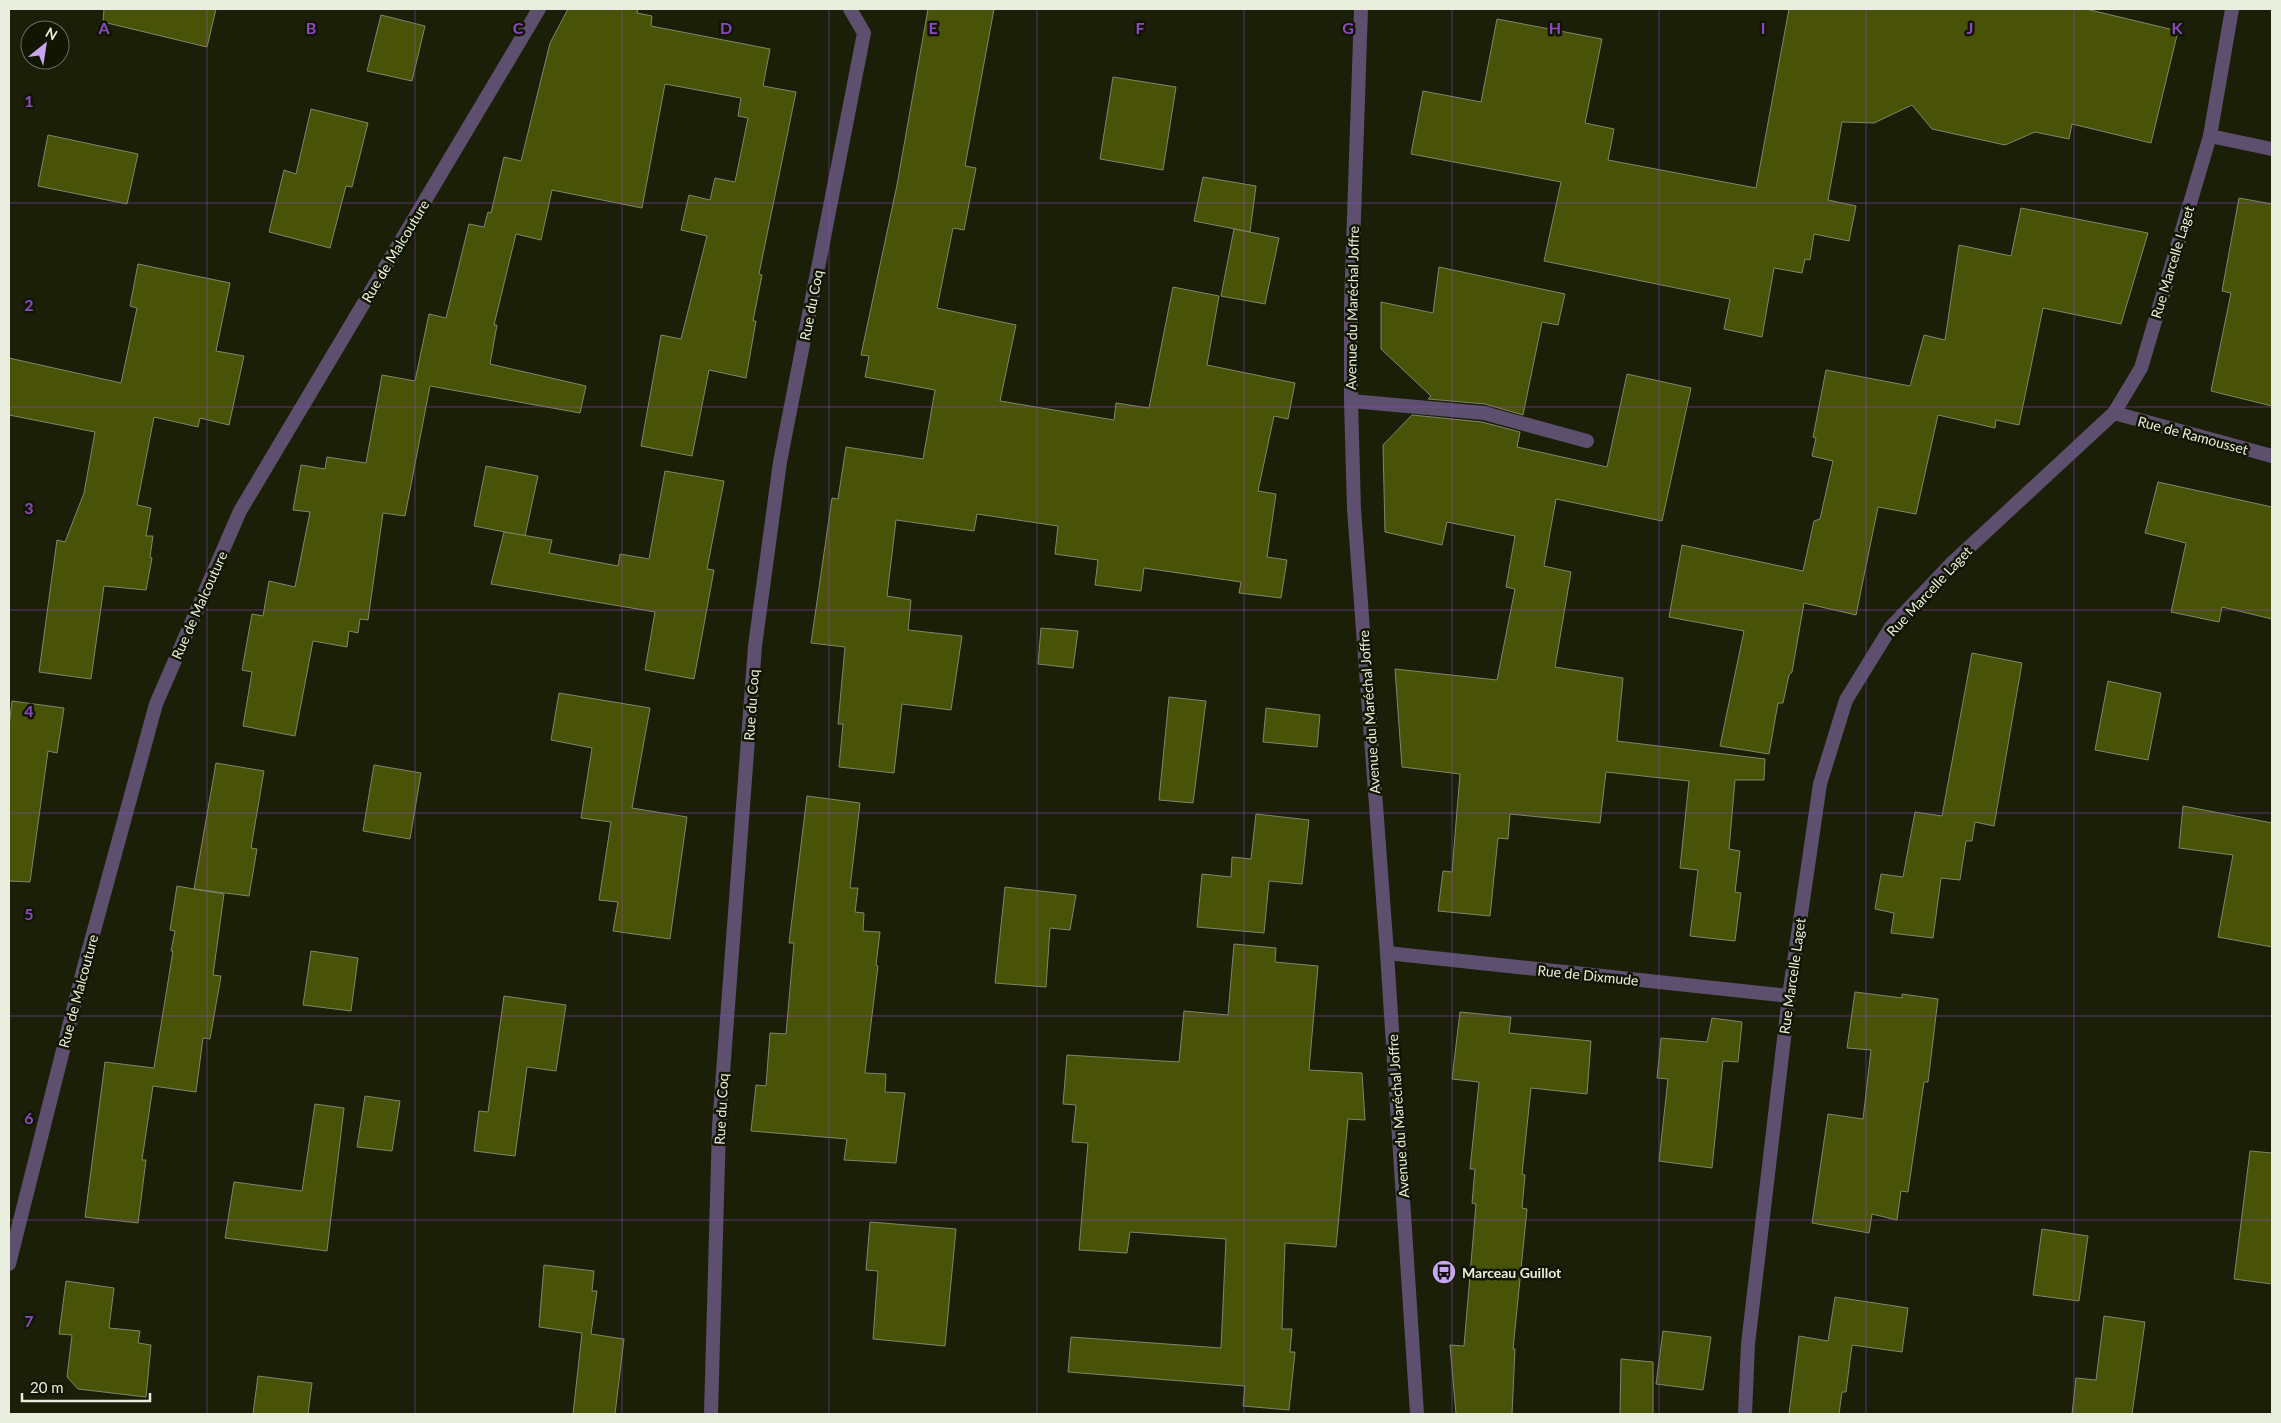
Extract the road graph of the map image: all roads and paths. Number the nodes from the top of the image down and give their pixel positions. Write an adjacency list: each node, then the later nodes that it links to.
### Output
1 (539, 9): 13 (street, Rue de Malcouture)
2 (850, 9): 14 (street, Rue du Coq)
3 (1361, 9): 7 (street, Avenue du Maréchal Joffre)
4 (2232, 9): 5 (street, Rue Marcelle Laget)
5 (2210, 136): 6 (street); 8 (street, Rue Marcelle Laget)
6 (2272, 149)
7 (1351, 401): 9 (street); 11 (street, Avenue du Maréchal Joffre)
8 (2114, 413): 10 (street, Rue de Ramousset); 12 (street, Rue Marcelle Laget)
9 (1586, 441)
10 (2272, 456)
11 (1387, 953): 12 (street, Rue de Dixmude); 15 (street, Avenue du Maréchal Joffre)
12 (1789, 996): 16 (street, Rue Marcelle Laget)
13 (9, 1264)
14 (712, 1414)
15 (1417, 1414)
16 (1745, 1414)

